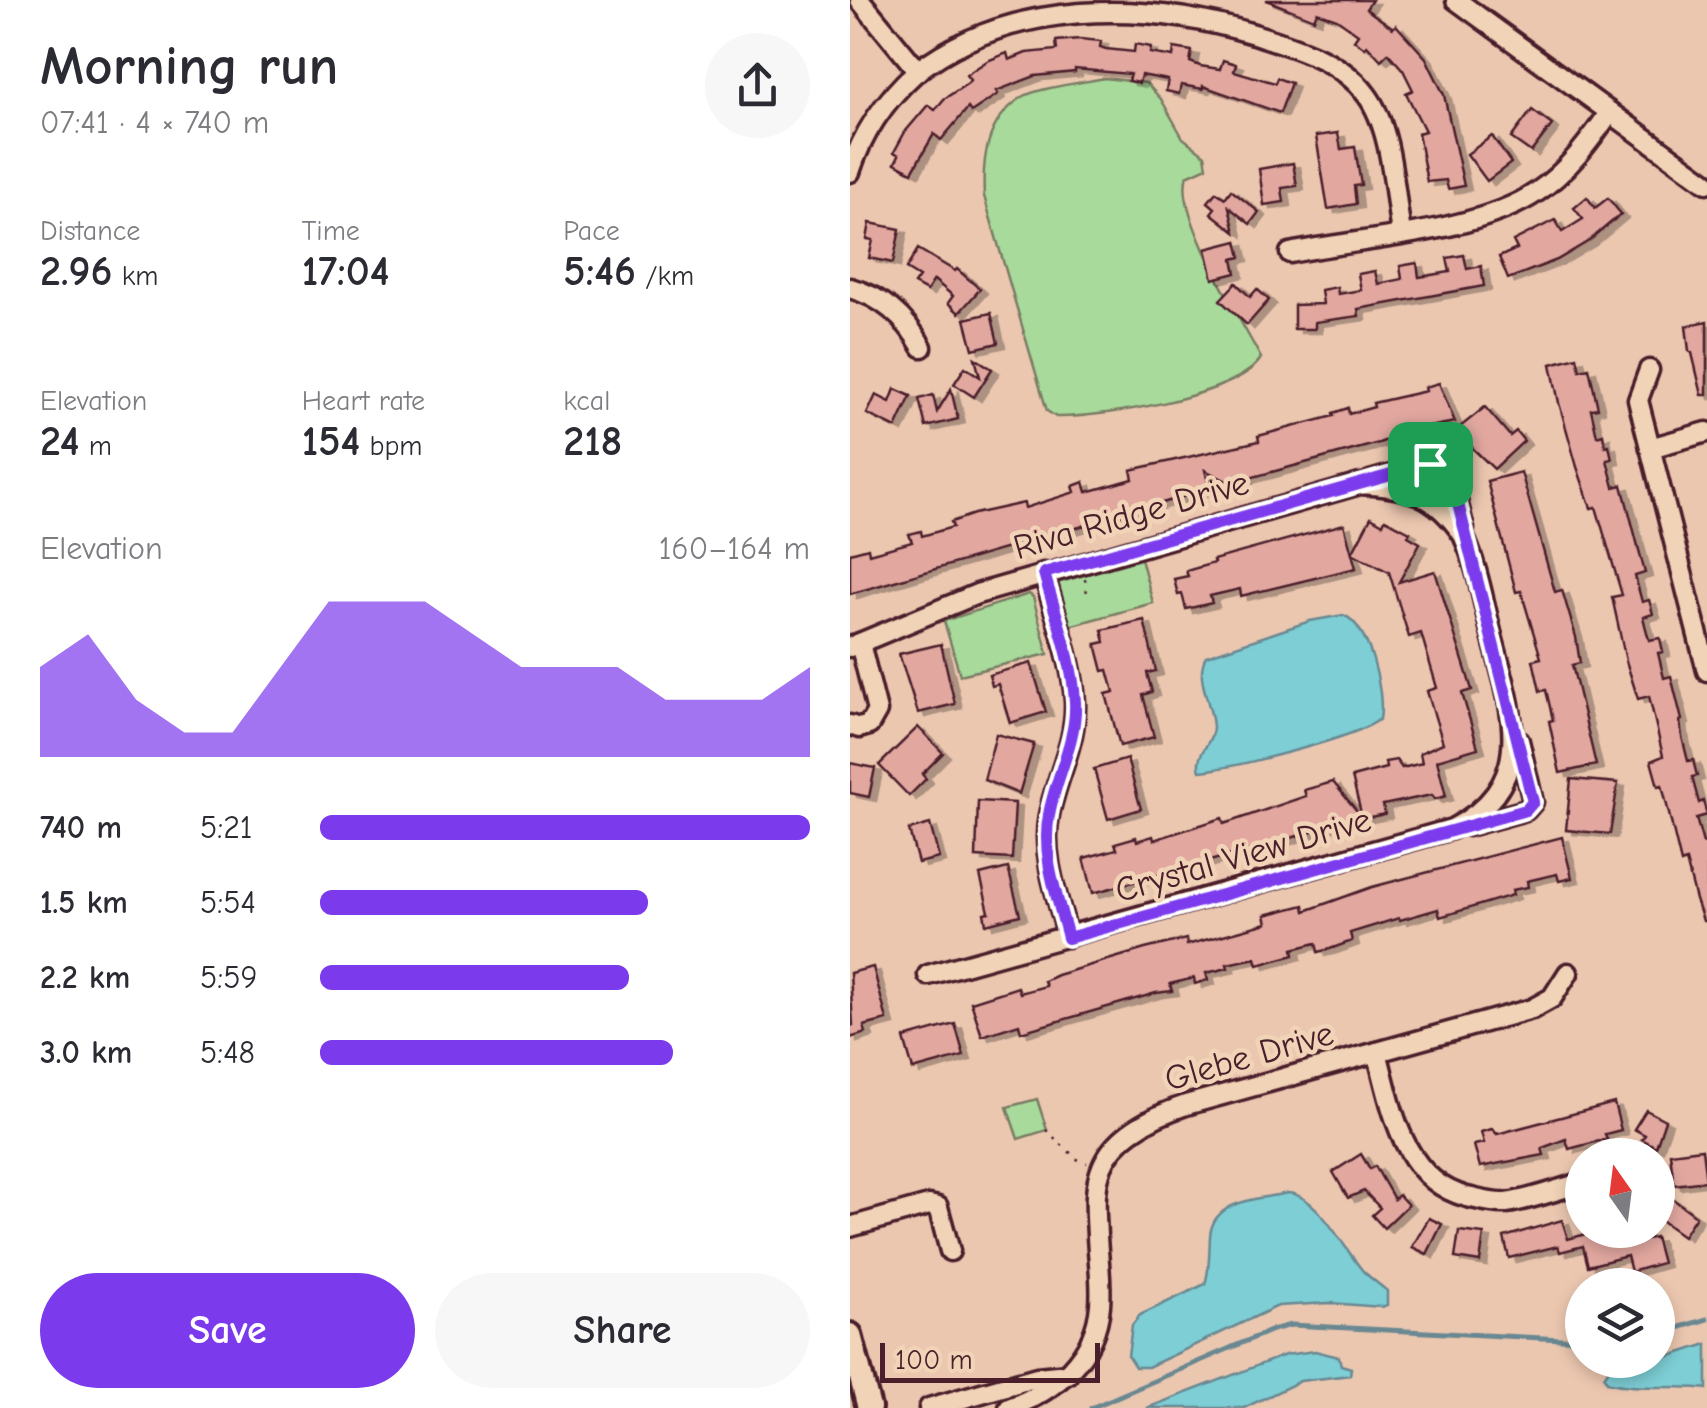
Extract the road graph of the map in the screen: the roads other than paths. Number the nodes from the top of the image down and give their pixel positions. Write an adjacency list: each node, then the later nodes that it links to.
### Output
1 (860, 0): 4 (street)
2 (1456, 0): 5 (street)
3 (1084, 3): 4 (street); 8 (street)
4 (918, 71): 6 (street)
5 (1610, 112): 7 (street); 8 (street)
6 (850, 172)
7 (1707, 184)
8 (1401, 233): 9 (street)
9 (1290, 253)
10 (850, 288): 11 (street)
11 (922, 347)
12 (1649, 370): 14 (street)
13 (1707, 432): 14 (street)
14 (1650, 448): 19 (street)
15 (1360, 484): 16 (street, Riva Ridge Drive); 16 (street); 17 (street, Riva Ridge Drive)
16 (1469, 549): 20 (street)
17 (1044, 573): 18 (street, Riva Ridge Drive); 23 (street)
18 (855, 645): 21 (street, Riva Ridge Drive)
19 (1707, 671)
20 (1512, 711): 22 (street, Crystal View Drive); 22 (street)
21 (850, 725)
22 (1442, 833): 23 (street, Crystal View Drive)
23 (1068, 938): 25 (street, Crystal View Drive)
24 (1568, 973): 26 (street, Glebe Drive)
25 (928, 976)
26 (1377, 1052): 27 (street); 31 (street, Glebe Drive)
27 (1565, 1188)
28 (850, 1228): 29 (street)
29 (950, 1251)
30 (850, 1336): 33 (main road)
31 (1069, 1374): 32 (street); 35 (street, Glebe Drive)
32 (980, 1401): 34 (street)
33 (868, 1408)
34 (929, 1408)
35 (1009, 1408)

